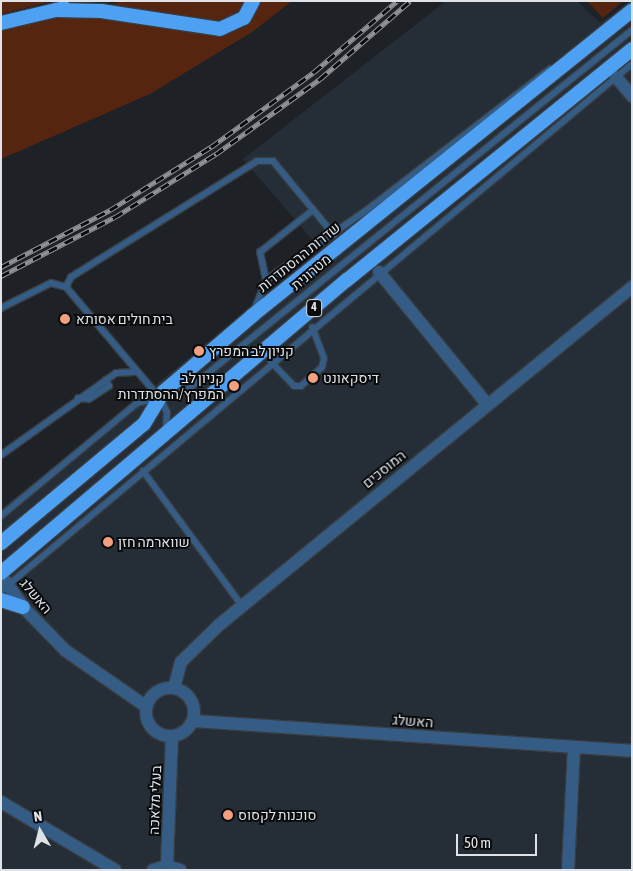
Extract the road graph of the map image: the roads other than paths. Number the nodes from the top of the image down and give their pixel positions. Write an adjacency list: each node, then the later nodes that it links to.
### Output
1 (95, 1): 3 (highway)
2 (252, 1): 3 (highway)
3 (56, 10): 5 (highway)
4 (632, 10): 8 (highway, שדרות ההסתדרות / 4)
5 (1, 23)
6 (632, 30): 27 (lane, מטרונית)
7 (632, 49): 13 (highway, 4)
8 (568, 64): 15 (lane); 23 (highway, שדרות ההסתדרות / 4)
9 (632, 64): 10 (lane)
10 (616, 77): 11 (street); 12 (lane)
11 (631, 95)
12 (591, 98): 13 (lane); 16 (lane)
13 (568, 101): 18 (highway, 4)
14 (313, 210): 15 (lane); 17 (lane); 20 (lane)
15 (334, 235): 17 (lane)
16 (379, 272): 19 (lane); 28 (street)
17 (266, 280): 23 (lane)
18 (347, 280): 19 (lane); 29 (highway, 4)
19 (364, 284): 24 (lane)
20 (66, 287): 22 (lane); 26 (lane)
21 (632, 287): 28 (street, המוסכים)
22 (1, 308)
23 (252, 315): 27 (highway, שדרות ההסתדרות / 4)
24 (312, 328): 25 (lane); 25 (lane)
25 (271, 362): 31 (lane)
26 (138, 374): 27 (lane); 30 (lane)
27 (159, 397): 29 (lane); 32 (lane, מטרונית); 33 (highway, שדרות ההסתדרות / 4)
28 (487, 404): 36 (street, המוסכים)
29 (163, 437): 34 (highway, 4)
30 (1, 454)
31 (143, 471): 34 (lane); 36 (lane)
32 (1, 516)
33 (2, 543)
34 (3, 581): 37 (street, האשלג)
35 (1, 600): 37 (highway)
36 (242, 606): 38 (street, המוסכים)
37 (23, 607): 39 (street, האשלג)
38 (174, 688): 39 (street); 40 (street)
39 (147, 707): 41 (street)
40 (193, 721): 41 (street); 42 (street, האשלג)
41 (172, 736): 45 (street, בעלי מלאכה)
42 (574, 747): 43 (street, האשלג); 49 (street)
43 (632, 750)
44 (1, 802): 46 (street)
45 (167, 866): 47 (street); 48 (street)
46 (115, 870)
47 (152, 870)
48 (180, 870)
49 (568, 870)

